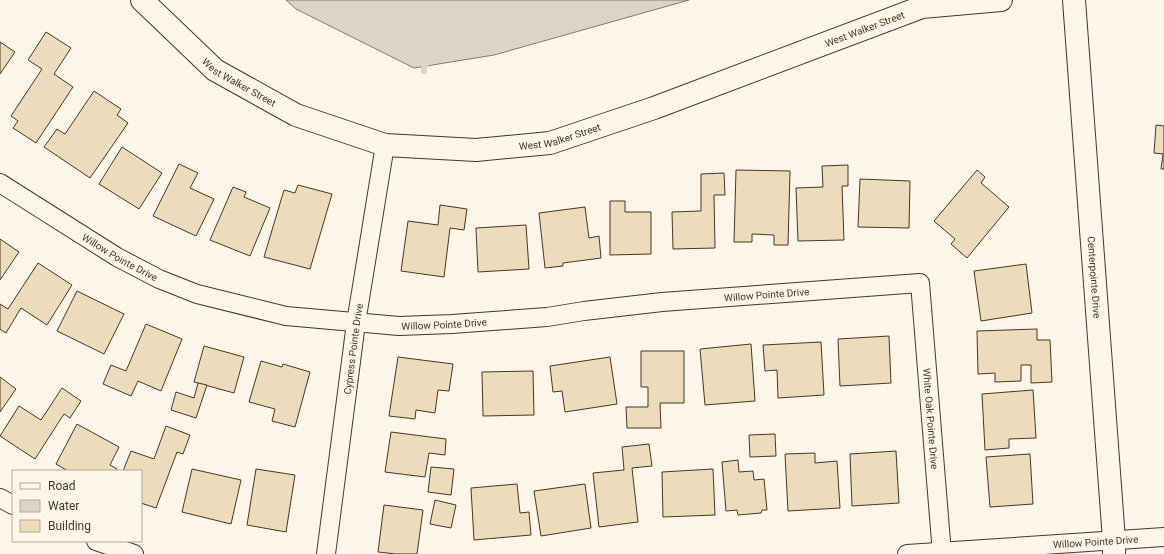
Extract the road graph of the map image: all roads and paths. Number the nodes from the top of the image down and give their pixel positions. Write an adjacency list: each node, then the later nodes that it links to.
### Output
1 (142, 0): 4 (street, West Walker Street)
2 (1001, 0): 4 (street, West Walker Street)
3 (1074, 0): 12 (street, Centerpointe Drive)
4 (385, 145): 7 (street, Cypress Pointe Drive)
5 (0, 183): 7 (street, Willow Pointe Drive)
6 (920, 283): 7 (street, Willow Pointe Drive); 13 (street, White Oak Pointe Drive)
7 (356, 323): 15 (street, Cypress Pointe Drive)
8 (0, 498): 9 (street)
9 (12, 504)
10 (1164, 536): 12 (street, Willow Pointe Drive)
11 (99, 542): 14 (street)
12 (1114, 547): 13 (street, Willow Pointe Drive)
13 (942, 553): 16 (street, Willow Pointe Drive)
14 (134, 554)
15 (326, 554)
16 (907, 554)

